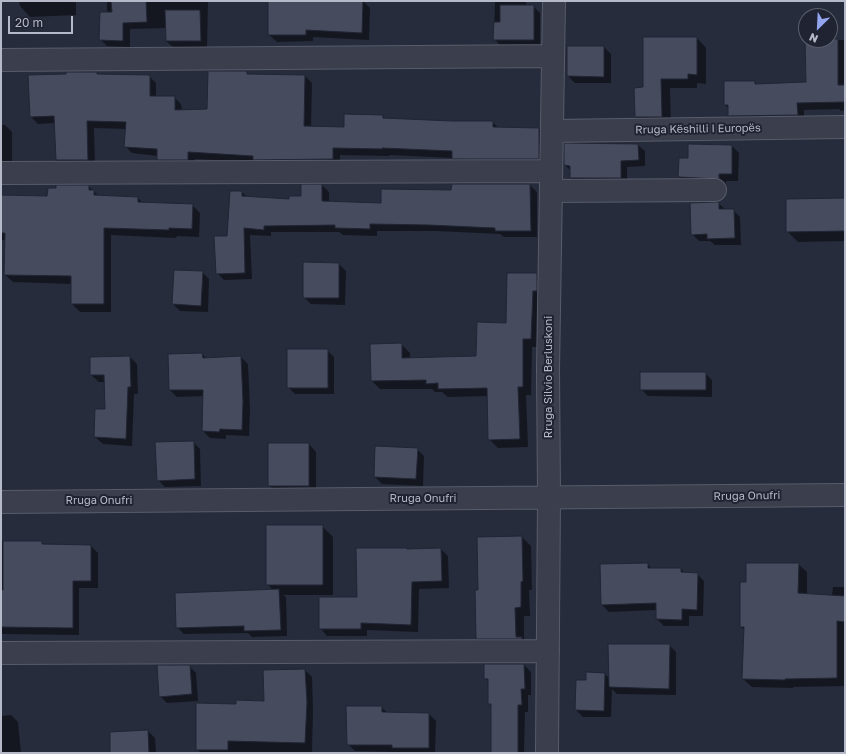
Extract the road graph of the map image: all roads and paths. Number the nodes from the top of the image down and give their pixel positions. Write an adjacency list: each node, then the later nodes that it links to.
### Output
1 (554, 1): 2 (street, Rruga Silvio Berluskoni)
2 (553, 56): 3 (street); 5 (street, Rruga Silvio Berluskoni)
3 (1, 60)
4 (845, 127): 5 (street, Rruga Këshilli I Europës)
5 (552, 131): 7 (street, Rruga Silvio Berluskoni)
6 (1, 174): 7 (street)
7 (551, 181): 8 (street); 10 (street, Rruga Silvio Berluskoni)
8 (715, 190)
9 (845, 495): 10 (street, Rruga Onufri)
10 (549, 498): 11 (street, Rruga Onufri); 12 (street, Rruga Silvio Berluskoni)
11 (1, 502)
12 (548, 651): 13 (street); 14 (street, Rruga Silvio Berluskoni)
13 (1, 653)
14 (547, 753)

